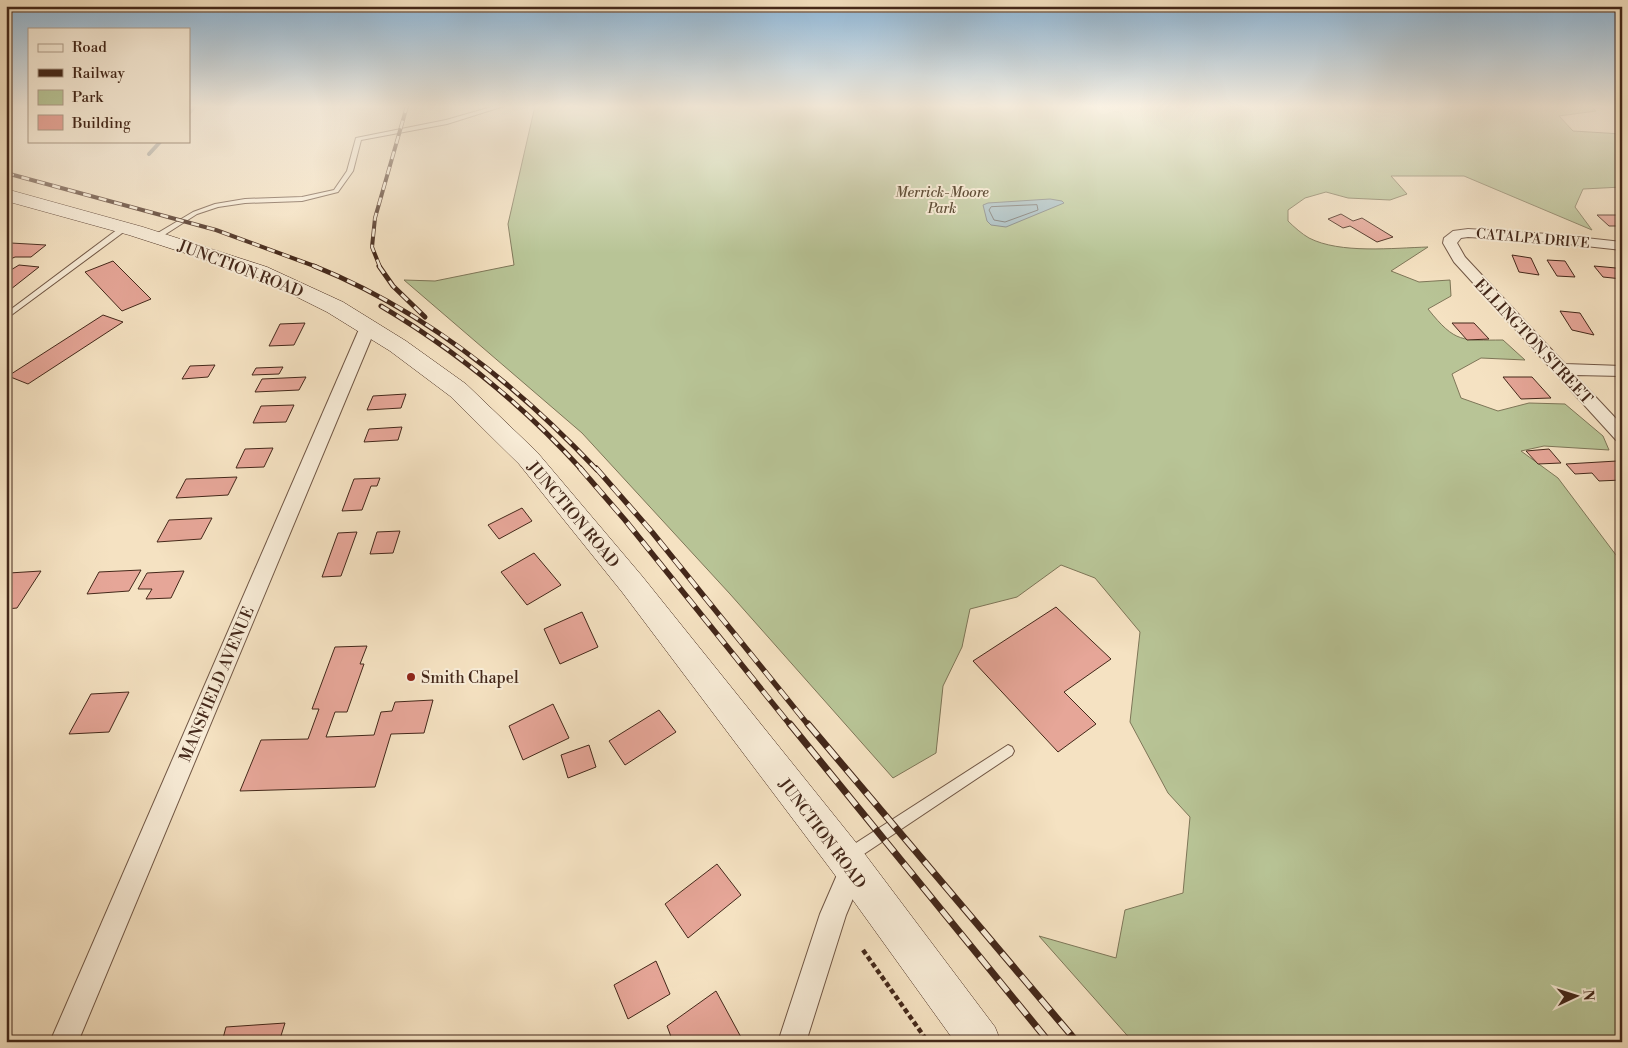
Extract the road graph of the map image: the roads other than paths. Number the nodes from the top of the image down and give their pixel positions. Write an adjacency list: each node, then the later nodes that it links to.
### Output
1 (354, 155): 4 (lane)
2 (6, 195): 3 (street, JUNCTION ROAD)
3 (125, 228): 4 (street, JUNCTION ROAD); 7 (lane)
4 (156, 237): 8 (street, JUNCTION ROAD)
5 (1450, 243): 6 (street, CATALPA DRIVE); 9 (street, ELLINGTON STREET)
6 (1622, 246)
7 (6, 317)
8 (368, 327): 13 (street, JUNCTION ROAD); 14 (street, MANSFIELD AVENUE)
9 (1559, 369): 10 (street); 11 (street, ELLINGTON STREET)
10 (1622, 371)
11 (1622, 436)
12 (1008, 751): 13 (lane)
13 (848, 864): 15 (street); 16 (street, JUNCTION ROAD)
14 (64, 1042)
15 (792, 1042)
16 (980, 1042)

